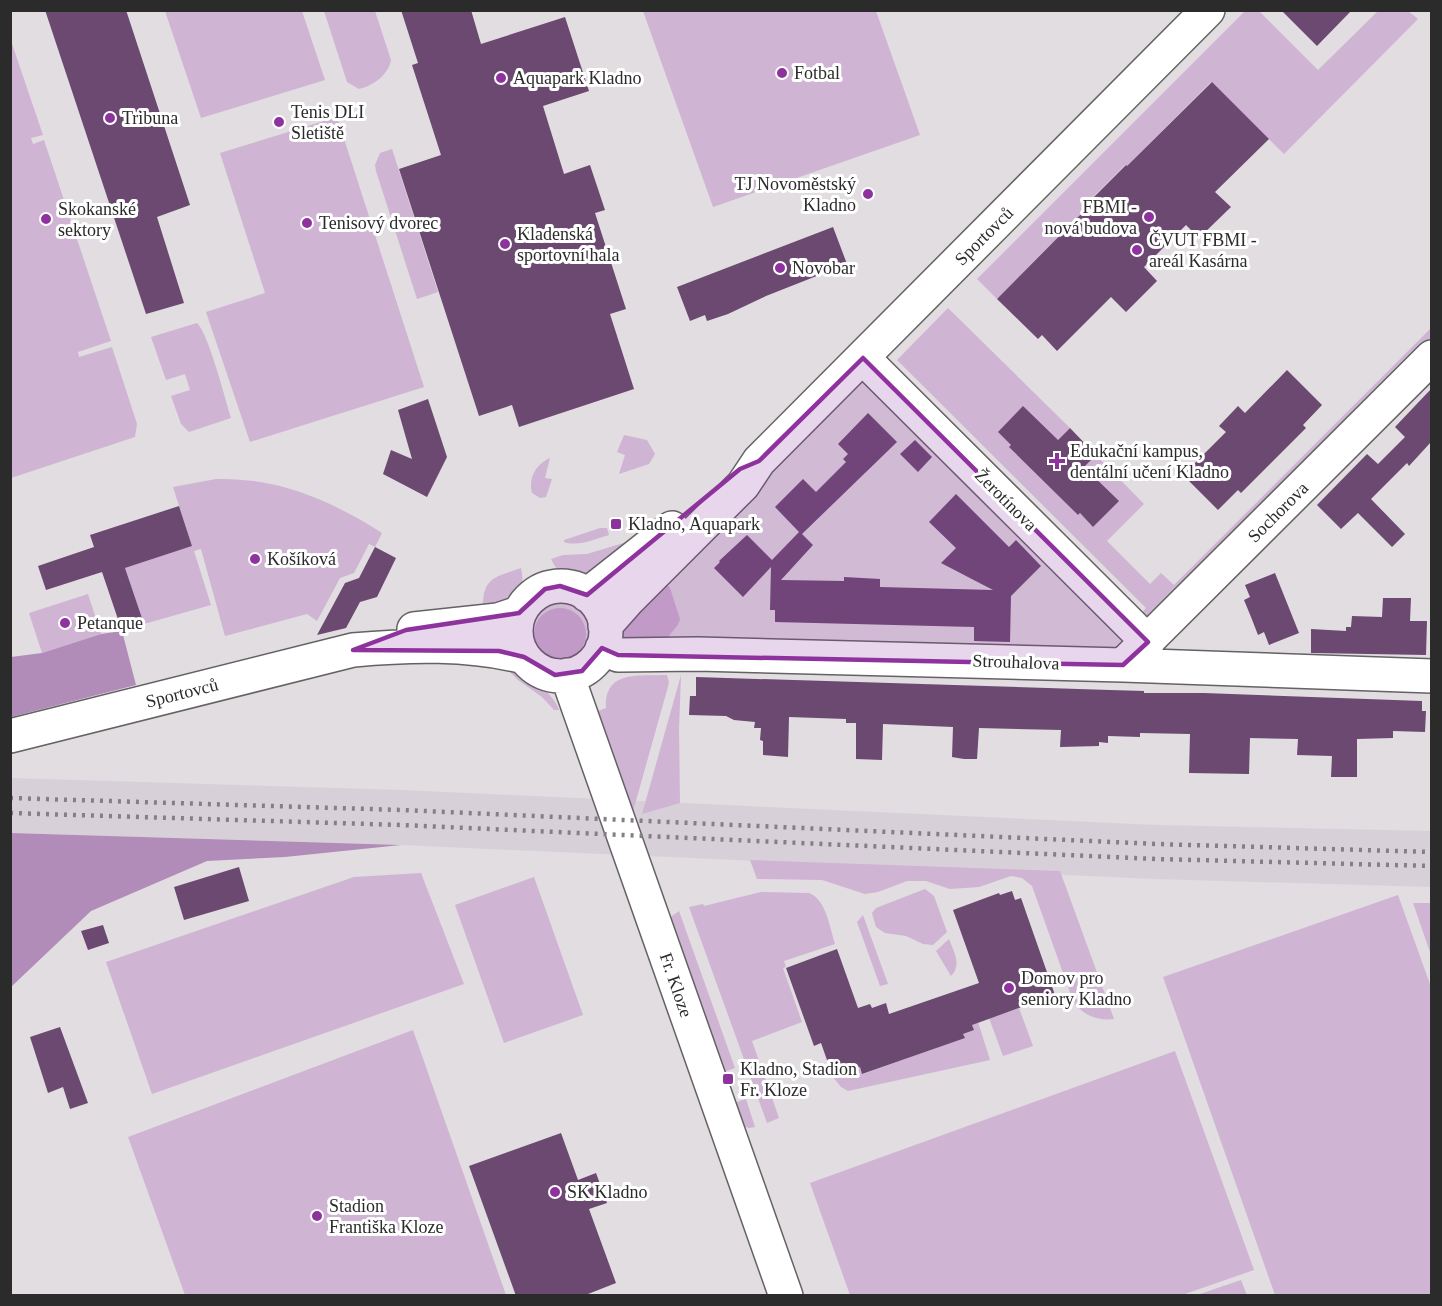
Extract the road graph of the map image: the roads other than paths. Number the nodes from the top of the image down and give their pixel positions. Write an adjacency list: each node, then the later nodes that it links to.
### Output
1 (1208, 10): 3 (street, Sportovců)
2 (1431, 357): 8 (street, Sochorova)
3 (864, 358): 4 (street, Sportovců); 8 (street, Žerotínova)
4 (759, 461): 5 (street, Sportovců); 7 (street, Sportovců)
5 (587, 595): 6 (street, Sportovců); 7 (street)
6 (519, 613): 9 (street, Sportovců); 10 (street)
7 (603, 637): 11 (street, Strouhalova); 12 (street, Sportovců)
8 (1148, 642): 11 (street, Sochorova)
9 (352, 650): 10 (street, Sportovců); 14 (street, Sportovců)
10 (524, 657): 12 (street, Sportovců)
11 (1123, 665): 13 (street, Strouhalova)
12 (567, 675): 15 (street, Fr. Kloze)
13 (1431, 676)
14 (10, 736)
15 (786, 1296)

